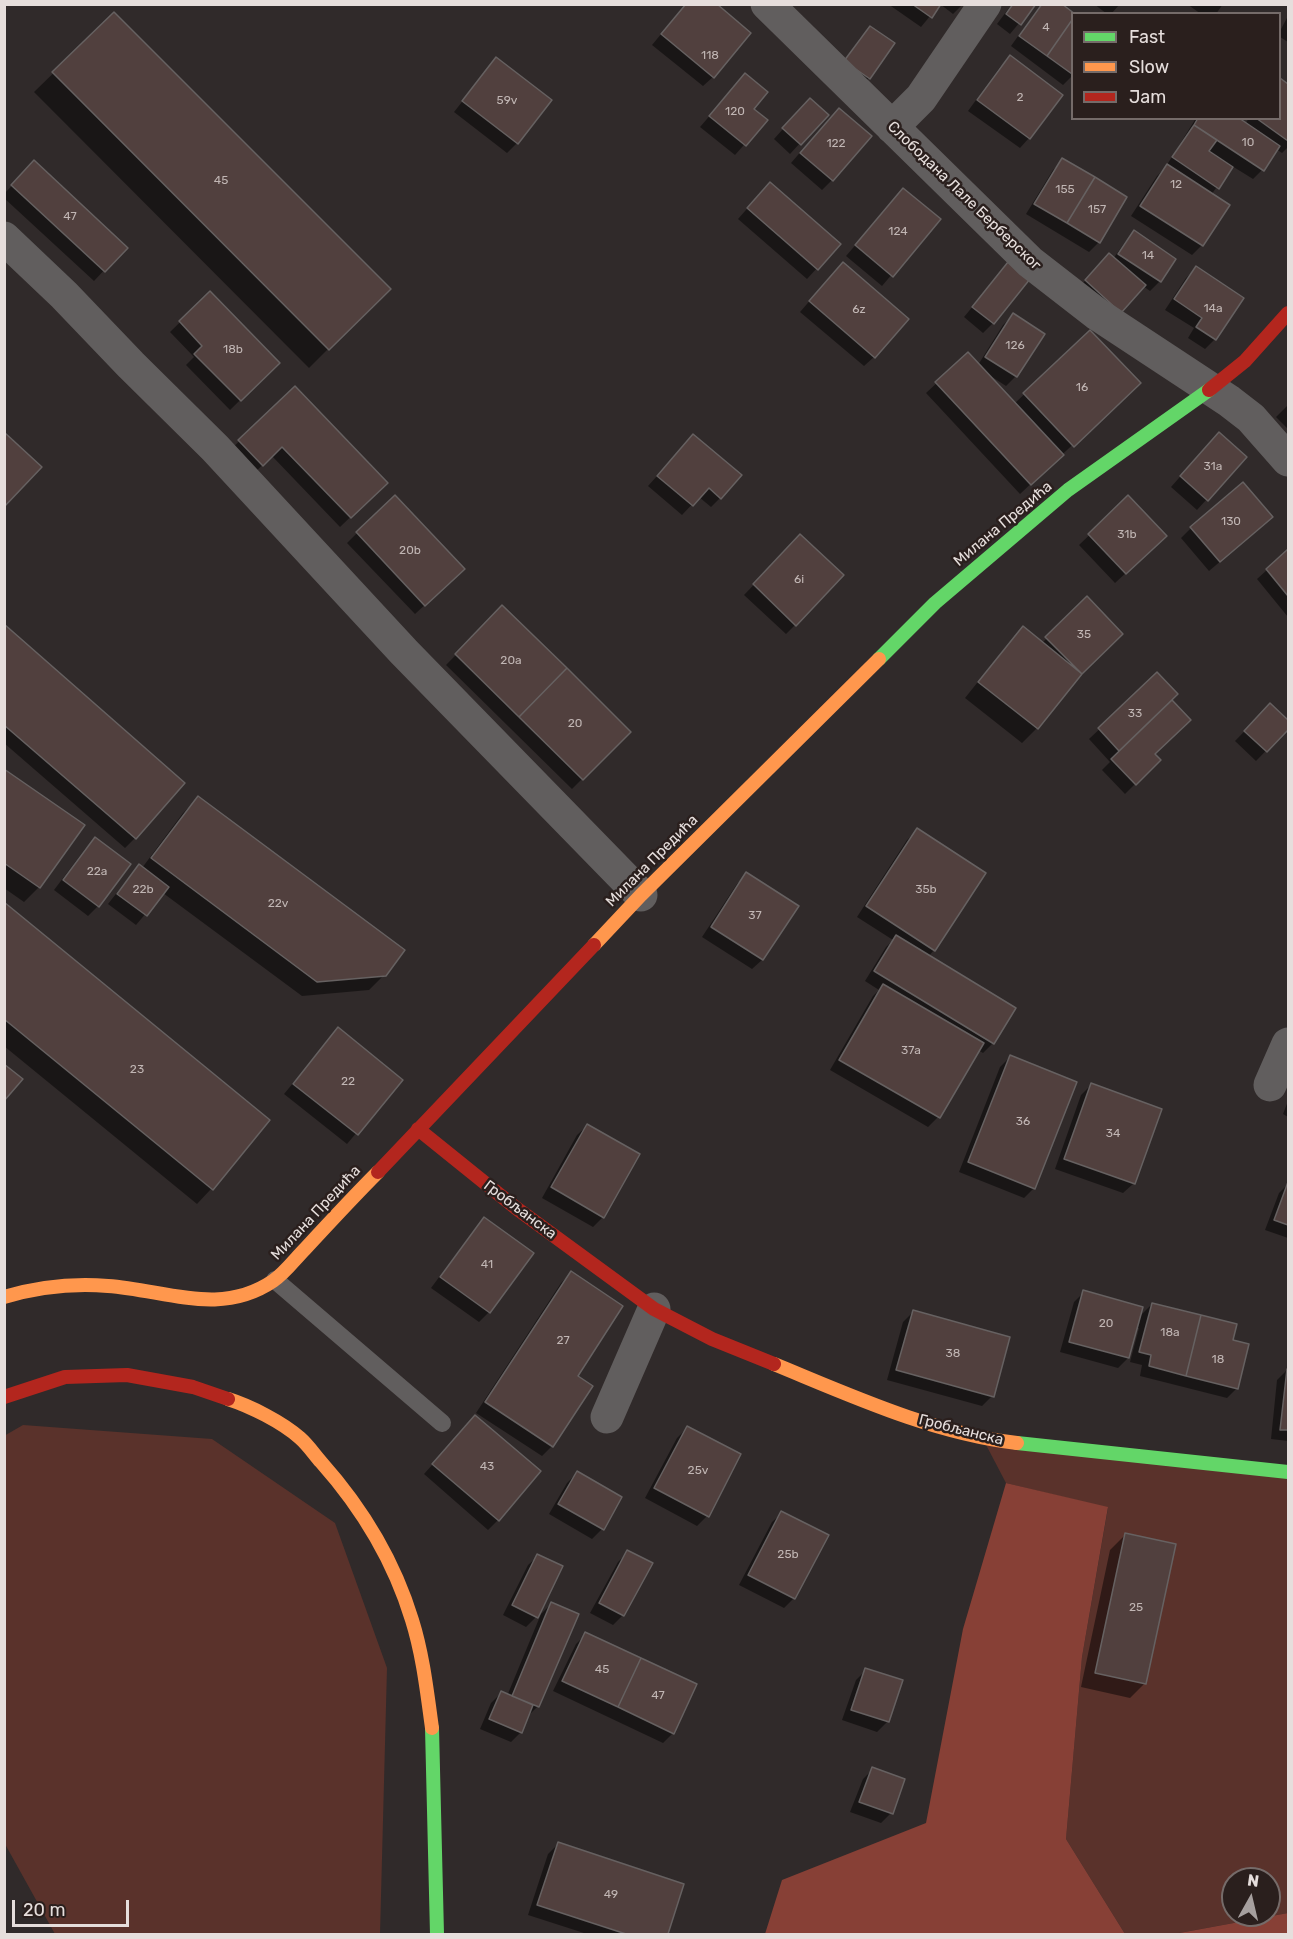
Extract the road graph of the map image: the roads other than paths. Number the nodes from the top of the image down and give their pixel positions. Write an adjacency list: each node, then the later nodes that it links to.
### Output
1 (766, 4): 3 (street, Слободана Лале Берберског)
2 (985, 4): 3 (street)
3 (892, 128): 6 (street, Слободана Лале Берберског)
4 (4, 238): 8 (street)
5 (1288, 313): 6 (main road, Милана Предића)
6 (1210, 389): 7 (street, Слободана Лале Берберског); 8 (main road, Милана Предића)
7 (1288, 460)
8 (640, 895): 11 (main road, Милана Предића)
9 (1288, 1044): 10 (street)
10 (1270, 1085)
11 (418, 1129): 12 (main road, Милана Предића); 14 (main road, Гробљанска)
12 (275, 1280): 13 (main road, Милана Предића); 17 (lane)
13 (4, 1297)
14 (654, 1309): 16 (street); 18 (main road, Гробљанска)
15 (4, 1397): 19 (main road)
16 (607, 1417)
17 (442, 1423)
18 (1288, 1472)
19 (437, 1935)

